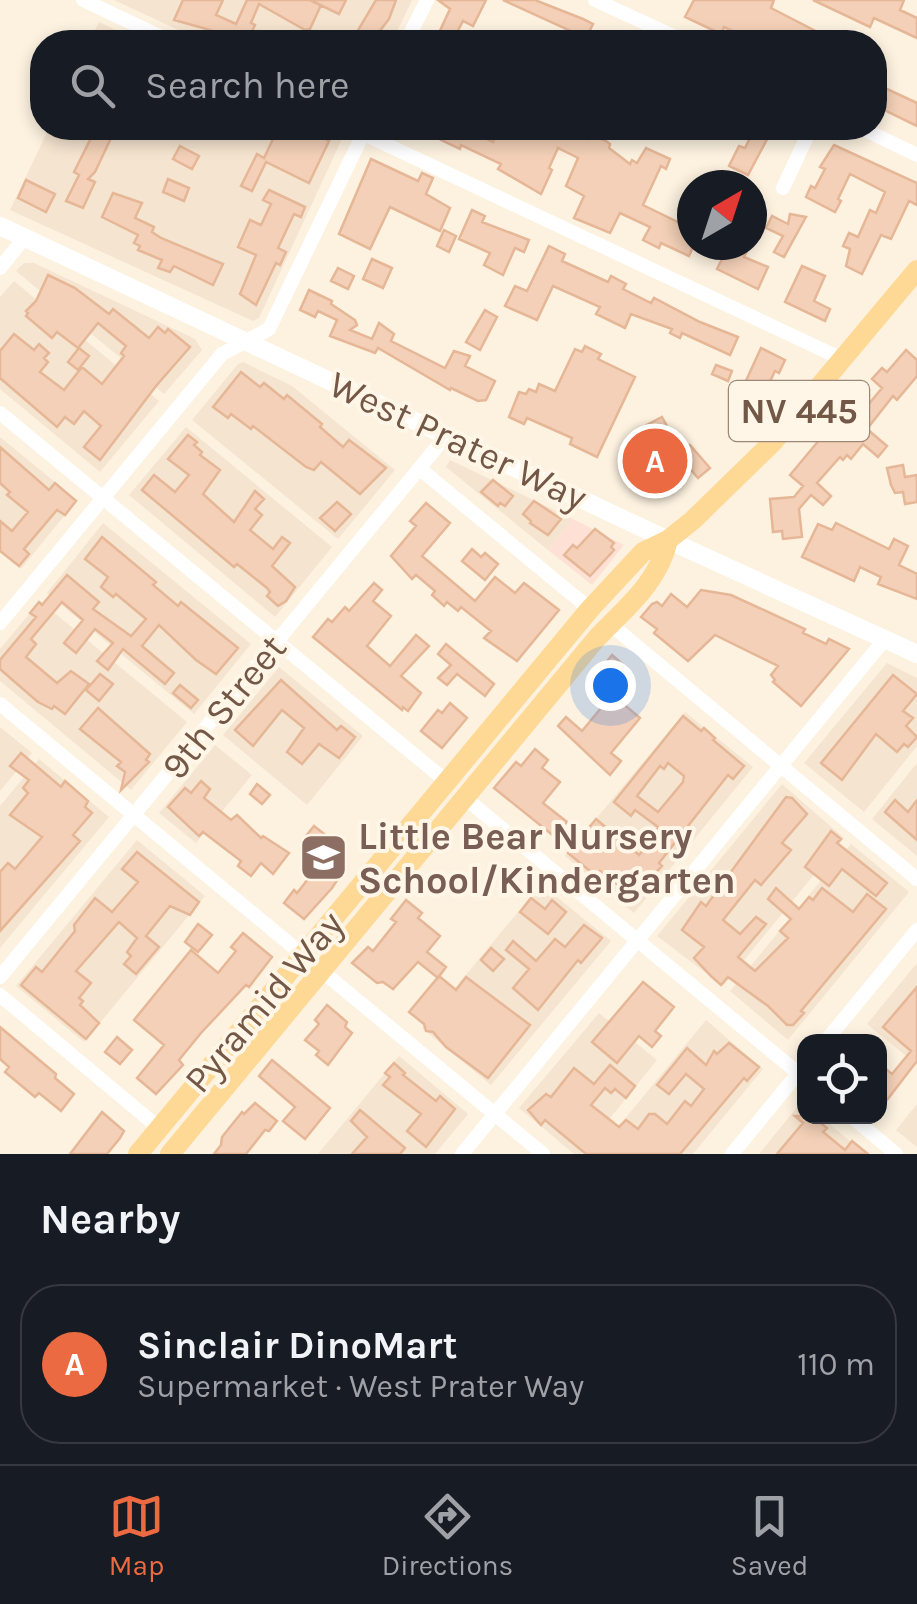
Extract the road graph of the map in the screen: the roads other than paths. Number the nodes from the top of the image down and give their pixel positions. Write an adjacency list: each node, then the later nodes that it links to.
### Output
1 (83, 0): 4 (street)
2 (427, 0): 5 (street)
3 (595, 0): 6 (street)
4 (147, 30)
5 (412, 30)
6 (660, 30)
7 (355, 140): 17 (street)
8 (383, 140): 18 (street)
9 (806, 140): 12 (street)
10 (886, 140): 11 (street)
11 (917, 155)
12 (784, 188)
13 (0, 226): 14 (main road, West Prater Way)
14 (25, 237): 15 (street); 17 (main road, West Prater Way)
15 (0, 268)
16 (917, 270): 18 (main road, Pyramid Way / NV 445)
17 (245, 341): 20 (main road, West Prater Way); 22 (street)
18 (842, 359): 23 (main road, Pyramid Way / NV 445)
19 (0, 413): 22 (street)
20 (446, 436): 21 (street, 9th Street); 23 (main road, West Prater Way)
21 (420, 468): 24 (street); 28 (street, 9th Street)
22 (103, 498): 25 (street); 28 (street)
23 (668, 540): 24 (main road, Pyramid Way / NV 445); 26 (main road, Pyramid Way / NV 445); 27 (main road, West Prater Way)
24 (590, 609): 32 (main road, Pyramid Way / NV 445)
25 (0, 623)
26 (610, 624): 31 (street); 33 (main road, Pyramid Way / NV 445)
27 (885, 639): 29 (main road, West Prater Way); 31 (street)
28 (277, 642): 32 (street); 34 (street, 9th Street)
29 (917, 654)
30 (0, 704): 34 (street)
31 (782, 767): 35 (street); 37 (street)
32 (446, 782): 38 (main road, Pyramid Way / NV 445)
33 (464, 798): 37 (street); 39 (main road, Pyramid Way / NV 445)
34 (134, 816): 38 (street); 40 (street, 9th Street)
35 (917, 879)
36 (917, 930): 42 (street)
37 (638, 940): 43 (street); 45 (street)
38 (302, 955): 47 (main road, Pyramid Way / NV 445)
39 (322, 971): 45 (street); 48 (main road, Pyramid Way / NV 445)
40 (0, 977)
41 (0, 996): 47 (street)
42 (832, 1034)
43 (797, 1068)
44 (797, 1078): 52 (street)
45 (494, 1114): 50 (street); 51 (street)
46 (860, 1124): 53 (street)
47 (159, 1128): 49 (main road, Pyramid Way / NV 445)
48 (180, 1150)
49 (138, 1154)
50 (462, 1154)
51 (543, 1154)
52 (732, 1154)
53 (896, 1154)

